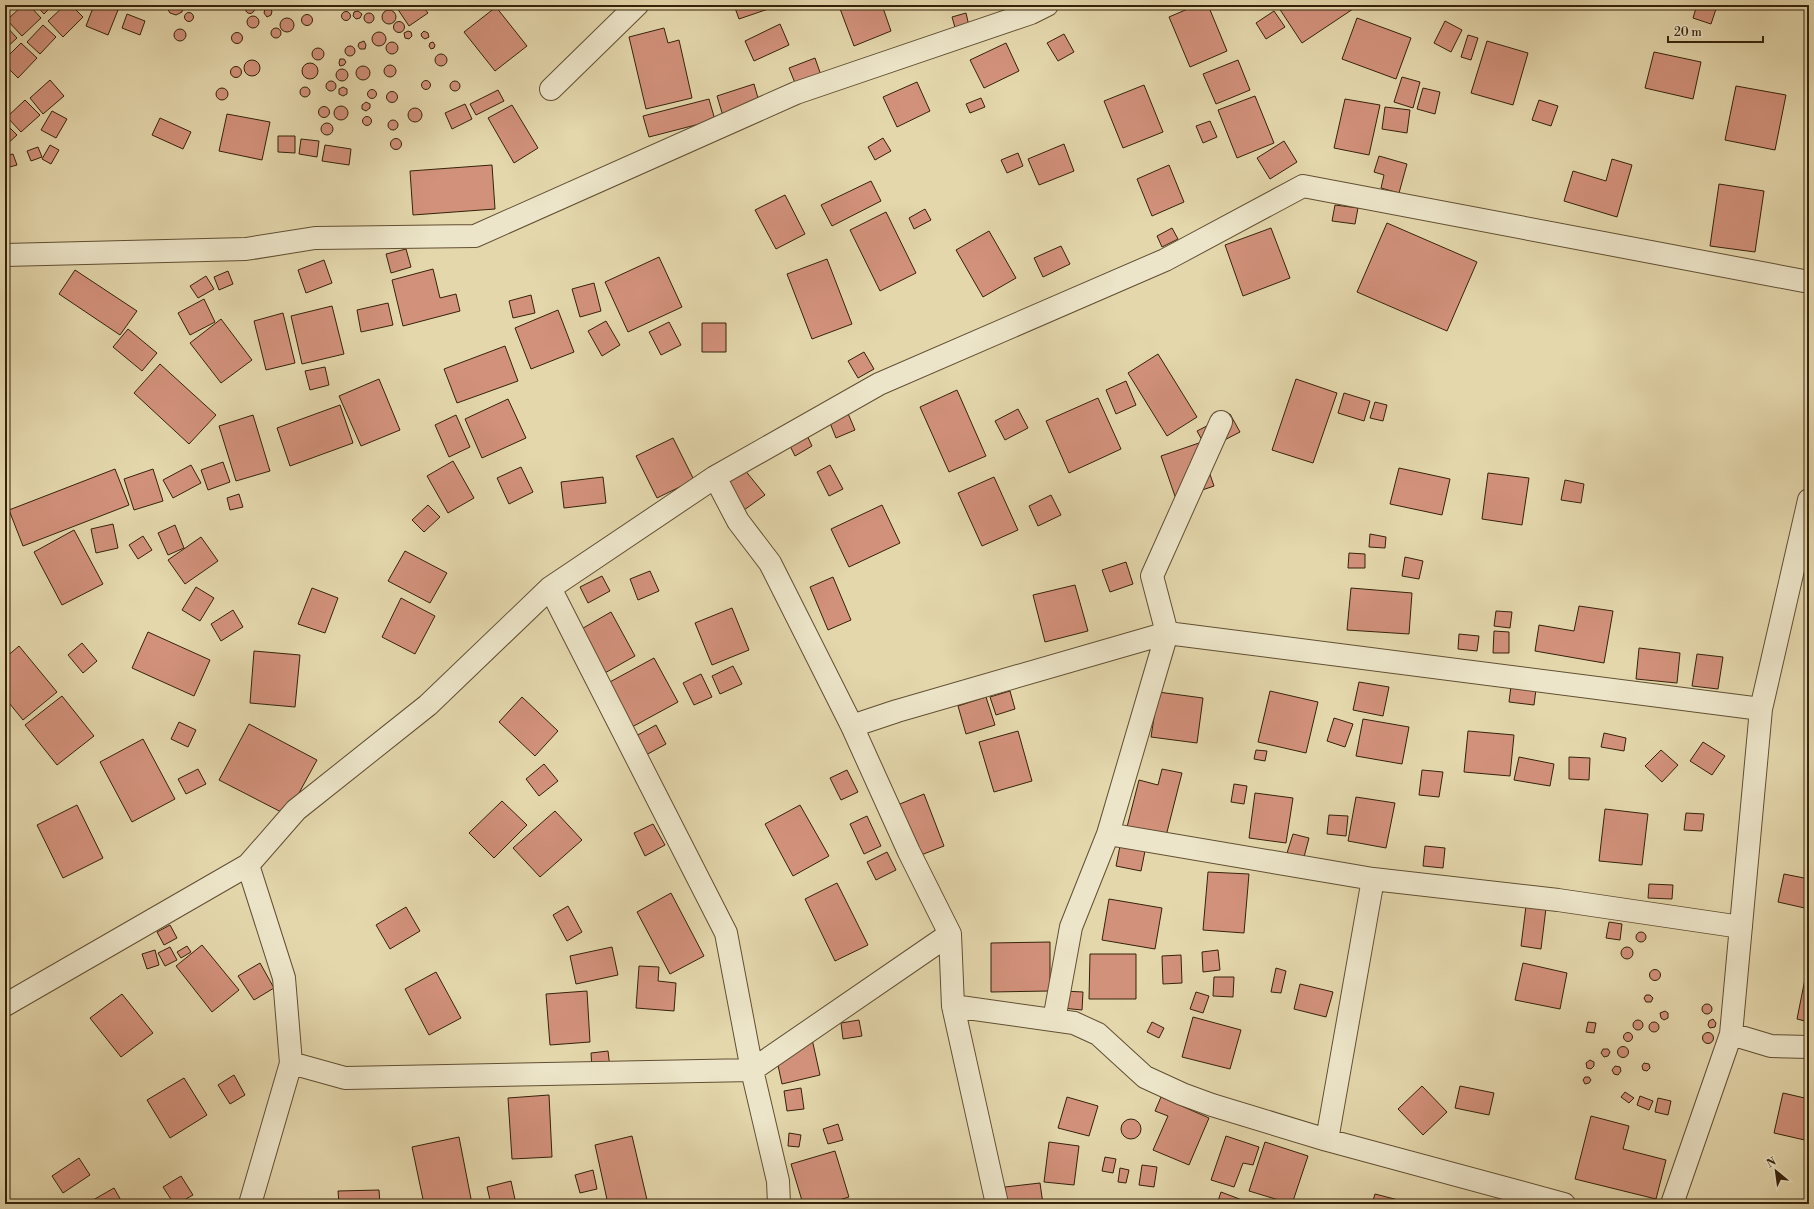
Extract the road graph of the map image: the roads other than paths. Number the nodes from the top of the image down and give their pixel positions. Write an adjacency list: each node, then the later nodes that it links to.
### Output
1 (637, 5): 3 (street)
2 (1033, 8): 4 (street)
3 (552, 89)
4 (5, 255)
5 (1809, 282): 7 (street)
6 (1221, 422): 10 (street)
7 (715, 477): 9 (street); 12 (street)
8 (1809, 500): 11 (street)
9 (550, 588): 14 (street); 24 (street)
10 (1167, 633): 11 (street); 12 (street); 13 (street)
11 (1761, 709): 16 (street)
12 (852, 726): 17 (street)
13 (1108, 834): 15 (street); 20 (street)
14 (248, 865): 18 (street); 23 (street)
15 (1373, 879): 16 (street); 25 (street)
16 (1741, 927): 21 (street)
17 (950, 934): 19 (street); 24 (street)
18 (5, 1005)
19 (953, 1006): 20 (street); 28 (street)
20 (1054, 1020): 25 (street)
21 (1731, 1034): 22 (street); 30 (street)
22 (1809, 1047)
23 (291, 1063): 24 (street); 26 (street)
24 (752, 1070): 27 (street)
25 (1327, 1140): 29 (street)
26 (250, 1204)
27 (779, 1204)
28 (997, 1204)
29 (1564, 1204)
30 (1672, 1204)

